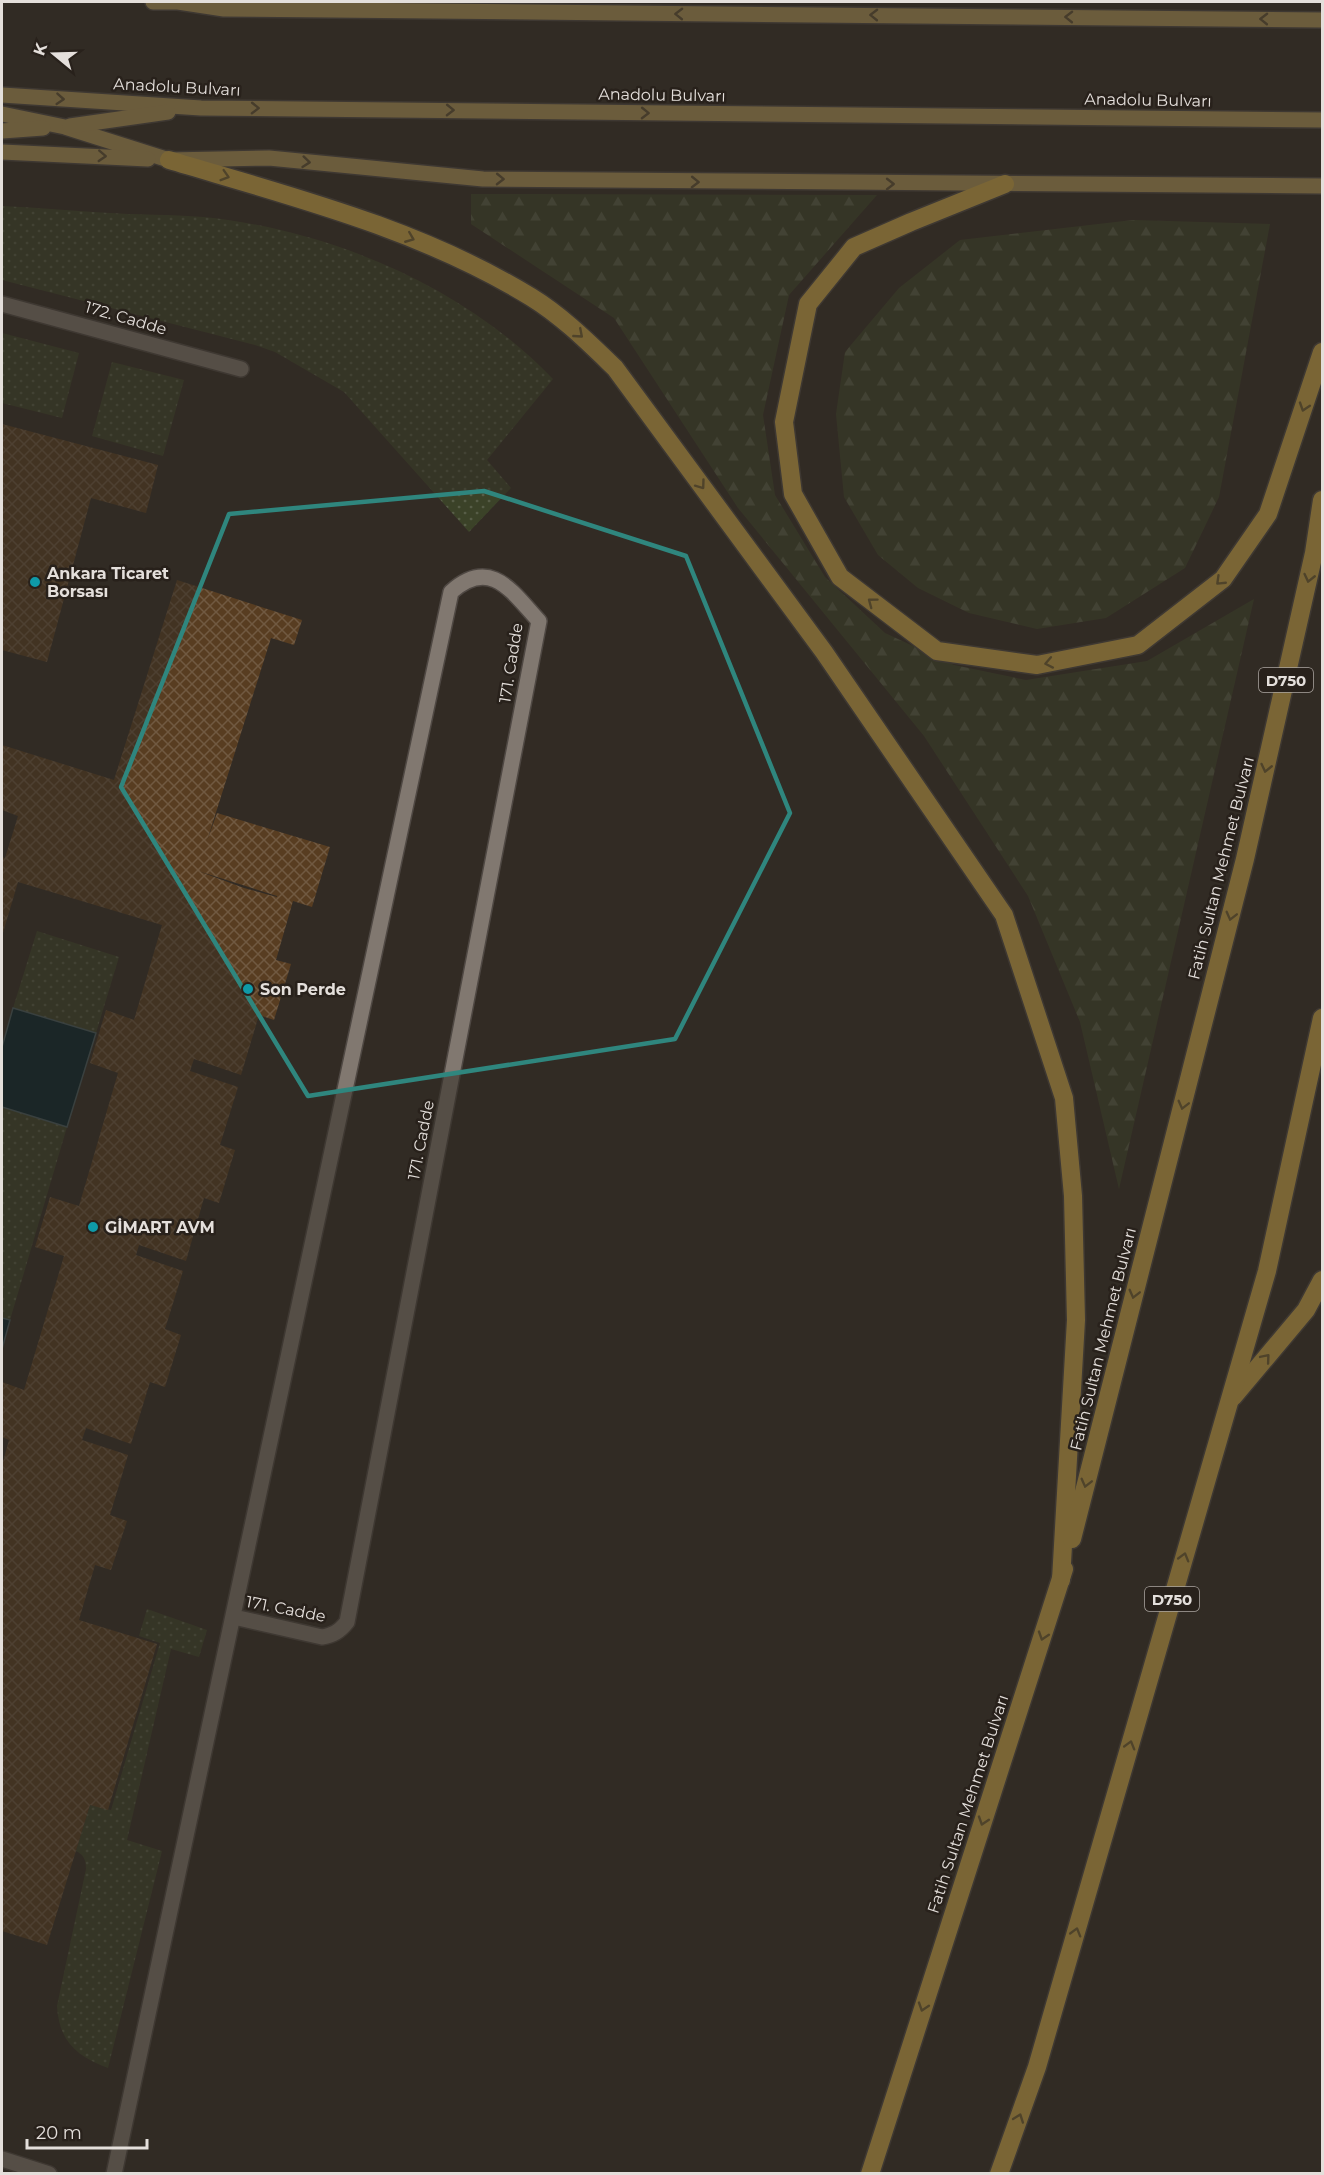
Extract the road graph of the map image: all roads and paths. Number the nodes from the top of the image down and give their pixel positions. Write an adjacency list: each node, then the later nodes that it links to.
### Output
1 (153, 2): 2 (main road)
2 (175, 2): 3 (main road, one-way to 2)
3 (1323, 20)
4 (2, 95): 5 (main road, Anadolu Bulvarı, one-way to 5)
5 (201, 108): 7 (main road, Anadolu Bulvarı, one-way to 7); 8 (main road)
6 (2, 114): 8 (main road)
7 (1323, 120)
8 (65, 127): 9 (main road); 11 (main road)
9 (2, 131)
10 (2, 152): 11 (main road, one-way to 11)
11 (169, 160): 12 (main road, one-way to 12); 21 (highway, one-way to 21)
12 (1005, 184): 13 (main road); 15 (highway, one-way to 12)
13 (1323, 186)
14 (2, 304): 16 (street, 172. Cadde)
15 (1323, 352)
16 (241, 369)
17 (1323, 500): 21 (highway, Fatih Sultan Mehmet Bulvarı / D750, one-way to 21)
18 (1323, 1018): 20 (highway, D750)
19 (1323, 1280): 20 (highway, one-way to 19)
20 (1228, 1403): 27 (highway, D750, one-way to 20)
21 (1061, 1580): 26 (highway, Fatih Sultan Mehmet Bulvarı / D750, one-way to 26)
22 (234, 1617): 22 (street, 171. Cadde); 25 (street, 171. Cadde)
23 (2, 2159): 24 (street)
24 (49, 2174)
25 (114, 2174)
26 (870, 2174)
27 (999, 2174)

